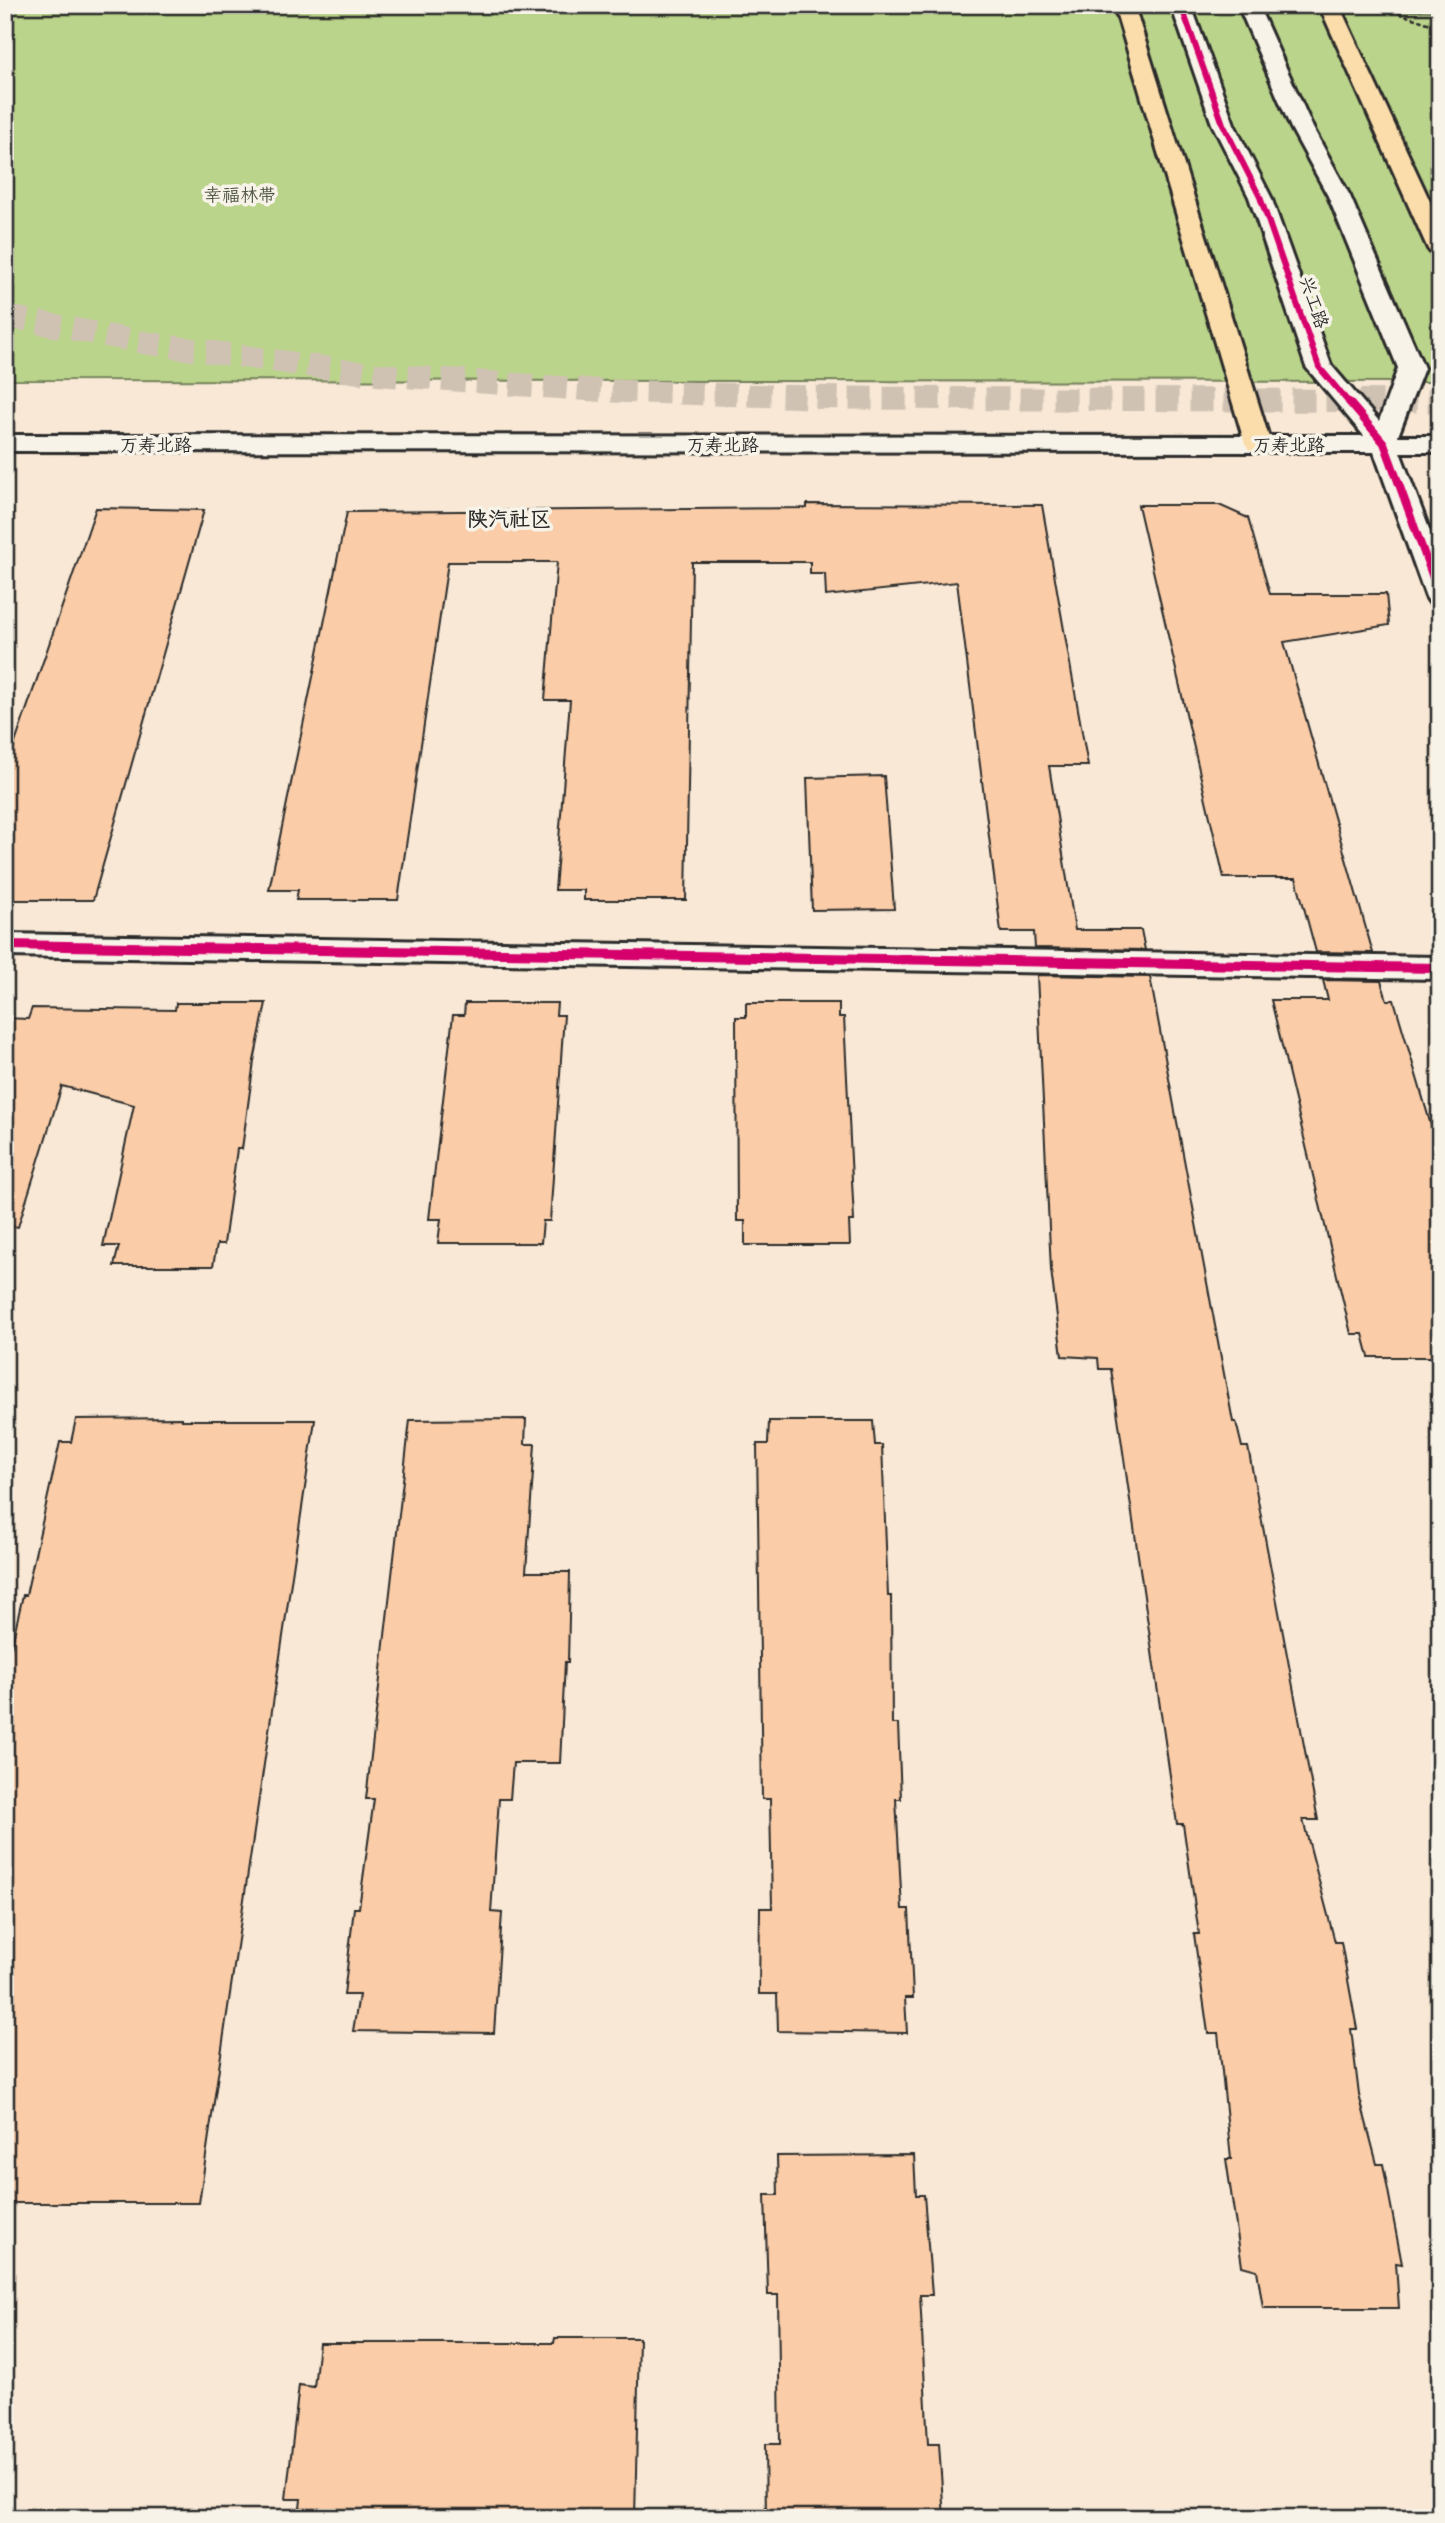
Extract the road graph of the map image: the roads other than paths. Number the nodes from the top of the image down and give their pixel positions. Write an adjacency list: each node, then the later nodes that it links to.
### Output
1 (1124, 5): 8 (main road)
2 (1181, 5): 7 (street, 兴工路)
3 (1248, 5): 7 (street)
4 (1329, 5): 5 (main road)
5 (1440, 249)
6 (5, 443): 8 (street, 万寿北路)
7 (1384, 443): 8 (street, 万寿北路); 9 (street, 万寿北路); 10 (street, 兴工路)
8 (1258, 444)
9 (1440, 444)
10 (1440, 597)
11 (5, 945): 12 (street)
12 (1440, 968)

